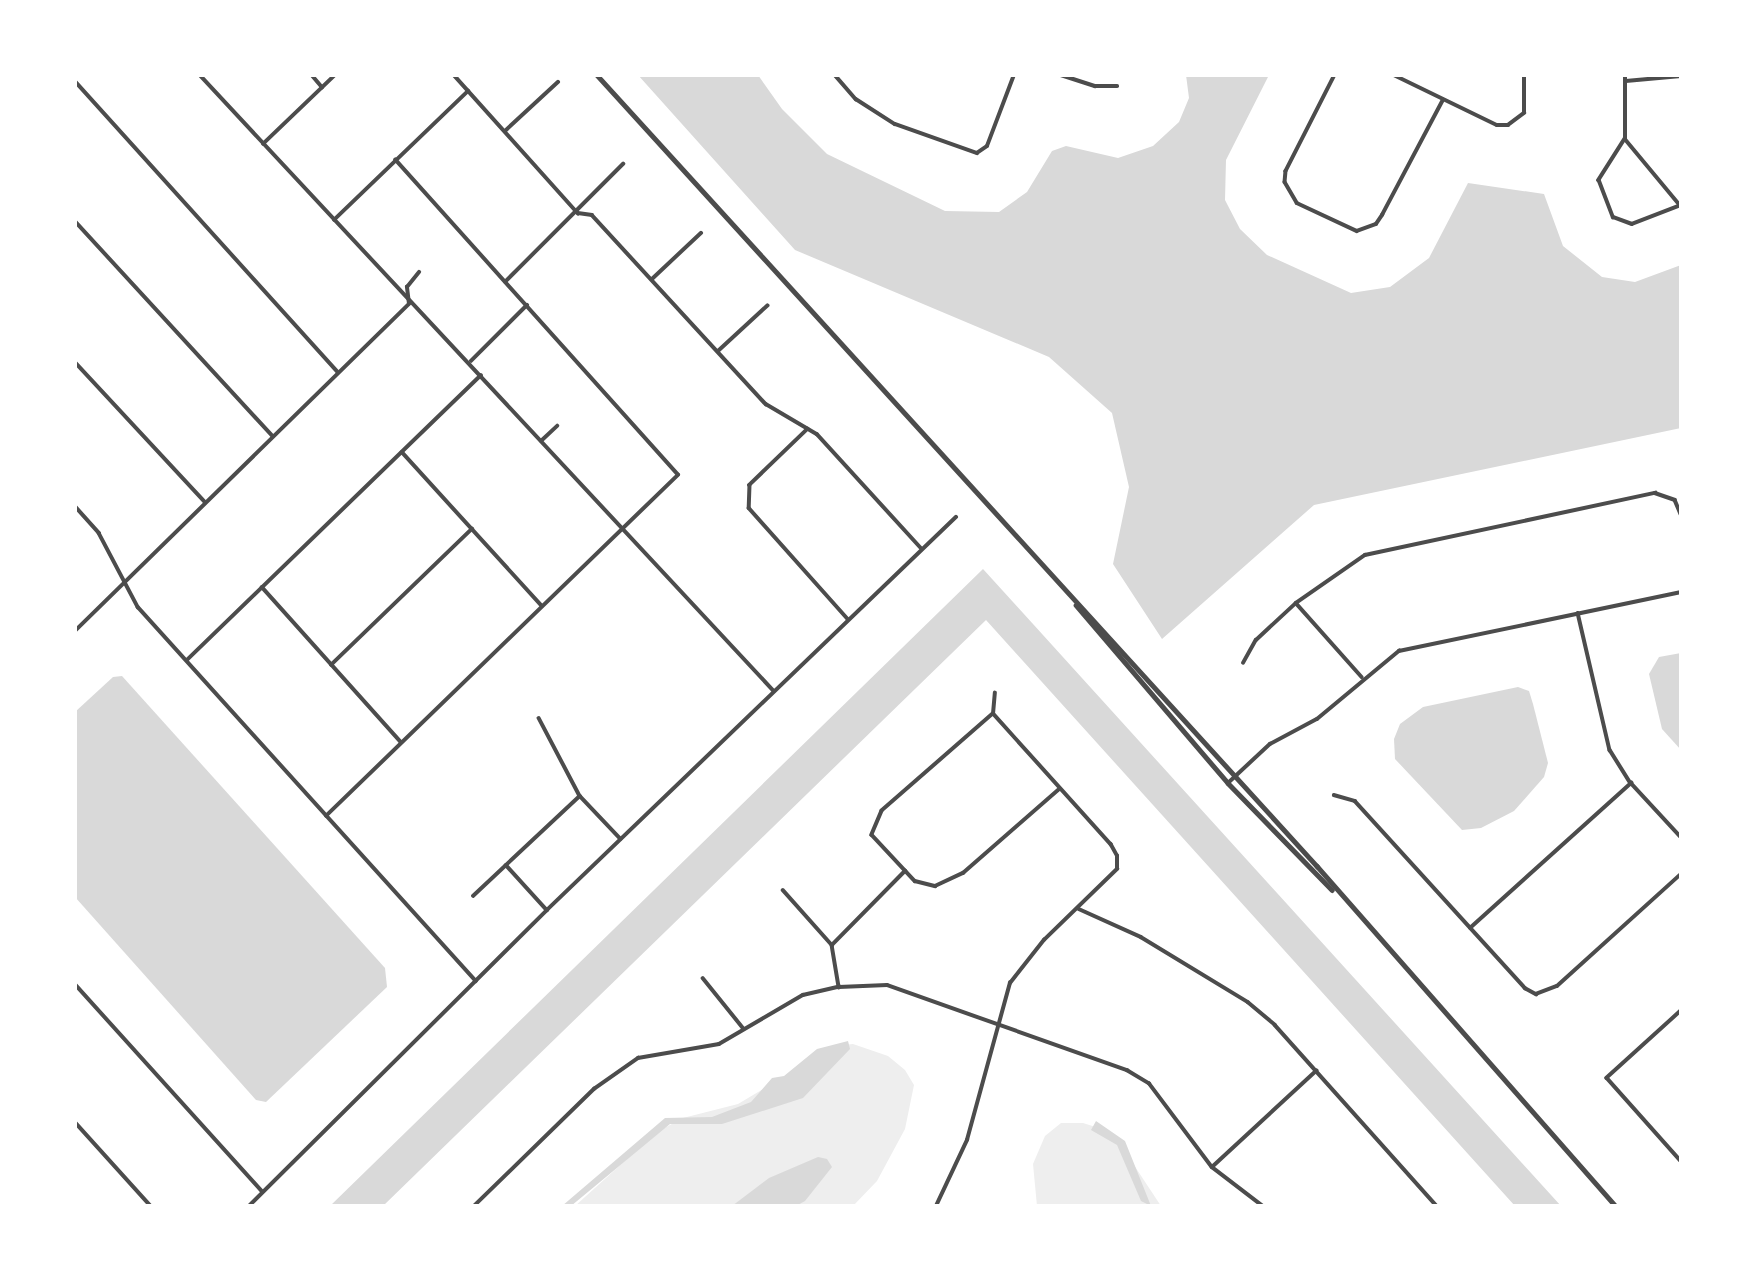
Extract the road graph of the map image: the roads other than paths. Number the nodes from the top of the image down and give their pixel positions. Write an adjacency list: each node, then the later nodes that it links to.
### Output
1 (200, 75): 23 (street)
2 (312, 75): 18 (street)
3 (335, 75): 18 (street)
4 (454, 75): 19 (street)
5 (597, 75): 54 (street)
6 (835, 75): 7 (street)
7 (1014, 75)
8 (1061, 75): 17 (street)
9 (1335, 75): 20 (street)
10 (1394, 75): 20 (street)
11 (1524, 75): 20 (street)
12 (1625, 75): 15 (street)
13 (1681, 76): 15 (street)
14 (75, 80): 40 (street)
15 (1626, 81): 22 (street)
16 (558, 82): 21 (street)
17 (1117, 86)
18 (323, 87): 23 (street)
19 (468, 91): 21 (street); 24 (street)
20 (1443, 100)
21 (505, 131): 27 (street)
22 (1625, 139): 26 (street); 26 (street)
23 (262, 144): 28 (street)
24 (396, 160): 28 (street); 33 (street)
25 (622, 164): 27 (street)
26 (1681, 205)
27 (578, 213): 32 (street); 33 (street)
28 (334, 220): 34 (street)
29 (75, 221): 44 (street)
30 (701, 233): 32 (street)
31 (419, 272): 34 (street)
32 (652, 279): 37 (street)
33 (505, 282): 35 (street)
34 (409, 304): 38 (street); 40 (street)
35 (527, 305): 38 (street); 52 (street)
36 (767, 306): 37 (street)
37 (718, 351): 43 (street)
38 (471, 361): 41 (street)
39 (75, 362): 47 (street)
40 (338, 372): 44 (street)
41 (481, 375): 45 (street); 46 (street)
42 (557, 426): 45 (street)
43 (808, 429): 53 (street); 61 (street)
44 (273, 436): 47 (street)
45 (541, 441): 52 (street)
46 (402, 452): 51 (street); 56 (street)
47 (205, 502): 55 (street)
48 (75, 506): 55 (street)
49 (1681, 514): 58 (street)
50 (956, 517): 53 (street)
51 (472, 529): 59 (street); 65 (street)
52 (621, 531): 59 (street); 67 (street)
53 (921, 548): 61 (street)
54 (1052, 576): 72 (street); 73 (street)
55 (124, 584): 62 (street); 63 (street)
56 (262, 587): 63 (street); 65 (street)
57 (1681, 592): 60 (street)
58 (1296, 603): 64 (street); 66 (street)
59 (543, 606): 71 (street)
60 (1578, 613): 66 (street); 74 (street)
61 (848, 619): 67 (street)
62 (75, 631)
63 (187, 660): 78 (street)
64 (1243, 663)
65 (331, 664): 71 (street)
66 (1362, 677): 72 (street)
67 (774, 690): 80 (street)
68 (995, 693): 69 (street)
69 (993, 714): 75 (street); 82 (street)
70 (538, 718): 77 (street)
71 (401, 743): 78 (street)
72 (1236, 776): 73 (street); 86 (street)
73 (1228, 783): 86 (street)
74 (1631, 783): 79 (street); 89 (street)
75 (1058, 790): 82 (street); 87 (street)
76 (1334, 795): 89 (street)
77 (580, 796): 80 (street); 81 (street)
78 (326, 816): 92 (street)
79 (1681, 837)
80 (621, 839): 88 (street)
81 (506, 865): 85 (street); 88 (street)
82 (905, 871): 90 (street)
83 (1681, 874): 89 (street)
84 (783, 890): 90 (street)
85 (473, 895)
86 (1343, 900): 109 (street)
87 (1079, 909): 96 (street); 98 (street)
88 (547, 910): 92 (street)
89 (1470, 928)
90 (832, 945): 94 (street)
91 (703, 978): 97 (street)
92 (476, 981): 102 (street)
93 (75, 984): 102 (street)
94 (839, 987): 96 (street); 97 (street)
95 (1681, 1012): 100 (street)
96 (999, 1025): 101 (street); 106 (street)
97 (744, 1029): 105 (street)
98 (1316, 1071): 101 (street); 108 (street)
99 (75, 1122): 103 (street)
100 (1681, 1161)
101 (1212, 1167): 107 (street)
102 (262, 1192): 104 (street)
103 (151, 1206)
104 (248, 1206)
105 (474, 1206)
106 (936, 1206)
107 (1263, 1206)
108 (1437, 1206)
109 (1616, 1206)

